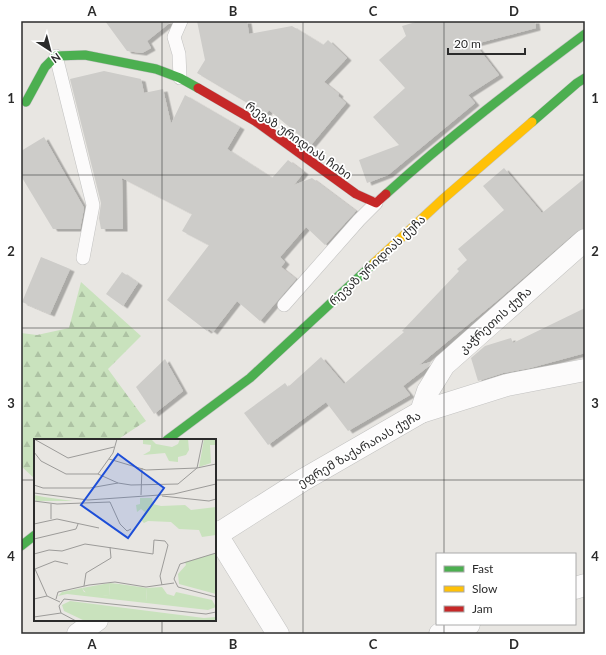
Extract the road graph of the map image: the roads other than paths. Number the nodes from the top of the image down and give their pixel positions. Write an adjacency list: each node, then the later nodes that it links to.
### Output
1 (180, 21): 4 (lane)
2 (585, 34): 7 (street)
3 (56, 56): 4 (street, რევაზ ურიდიას ჩიხი); 6 (street); 9 (lane)
4 (180, 78): 7 (street, რევაზ ურიდიას ჩიხი)
5 (585, 78): 13 (street, რევაზ ურიდიას ქუჩა)
6 (26, 102)
7 (376, 203): 10 (lane)
8 (585, 240): 12 (street, კაჭრეთის ქუჩა)
9 (83, 258)
10 (284, 305)
11 (585, 370): 12 (street, ეფრემ ზაქარაიას ქუჩა)
12 (421, 412): 14 (street, ეფრემ ზაქარაიას ქუჩა)
13 (168, 439)
14 (216, 535): 20 (street)
15 (34, 537): 16 (street)
16 (21, 546)
17 (97, 621): 19 (street)
18 (466, 625): 21 (street)
19 (78, 634)
20 (278, 634)
21 (440, 634)

